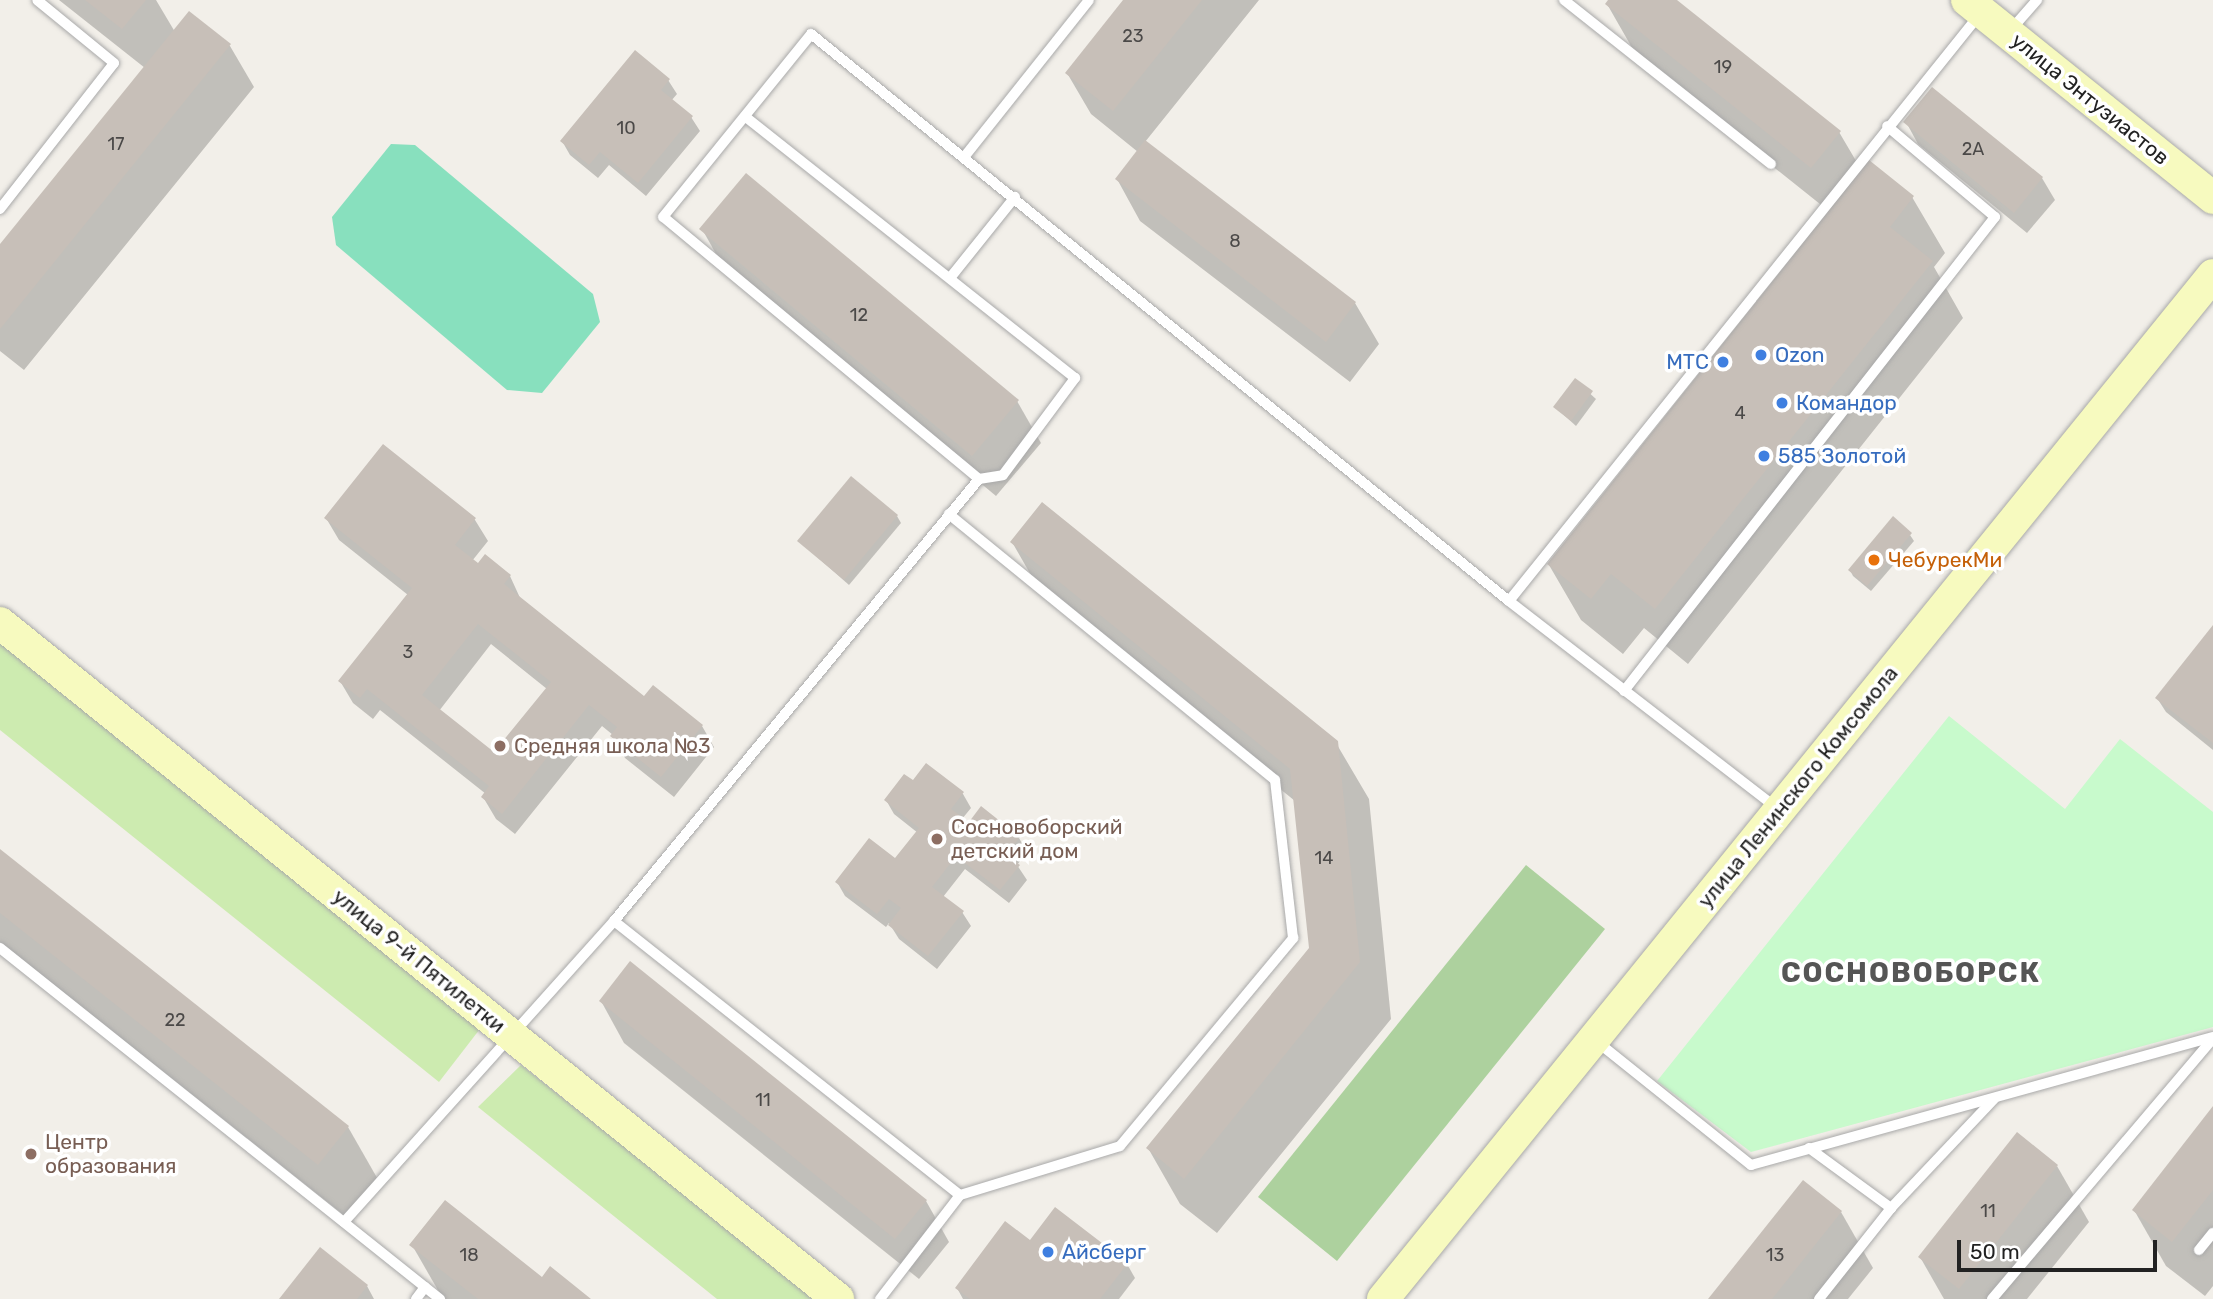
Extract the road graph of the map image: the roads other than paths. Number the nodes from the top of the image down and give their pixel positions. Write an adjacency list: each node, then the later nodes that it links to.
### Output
1 (37, 0): 13 (lane)
2 (1090, 0): 9 (lane)
3 (1564, 0): 10 (lane)
4 (2037, 0): 6 (lane)
5 (1974, 6): 6 (street, улица Энтузиастов); 8 (lane)
6 (2008, 32): 12 (street, улица Энтузиастов)
7 (745, 116): 9 (lane); 15 (lane); 16 (lane)
8 (1887, 126): 18 (lane); 20 (lane)
9 (965, 156): 11 (lane)
10 (1771, 164)
11 (1015, 197): 15 (lane); 18 (lane)
12 (2213, 198)
13 (0, 209)
14 (2213, 275): 21 (street, улица Ленинского Комсомола)
15 (950, 278): 16 (lane)
16 (979, 479): 17 (lane)
17 (949, 514): 22 (lane); 29 (lane)
18 (1509, 601): 20 (lane)
19 (0, 623): 24 (street, улица 9-й Пятилетки)
20 (1624, 691): 21 (lane)
21 (1779, 810): 26 (street, улица Ленинского Комсомола)
22 (614, 921): 24 (lane); 29 (lane)
23 (0, 948): 31 (lane)
24 (509, 1034): 31 (lane); 37 (street, улица 9-й Пятилетки)
25 (2213, 1038): 27 (lane); 41 (lane)
26 (1594, 1039): 28 (lane); 39 (street, улица Ленинского Комсомола)
27 (1994, 1100): 28 (lane); 30 (lane)
28 (1810, 1148): 30 (lane)
29 (961, 1195): 38 (lane)
30 (1891, 1208): 40 (lane)
31 (344, 1222): 34 (lane)
32 (2213, 1233): 33 (lane)
33 (2199, 1250)
34 (425, 1287): 35 (lane); 36 (lane)
35 (415, 1299)
36 (440, 1299)
37 (838, 1299)
38 (880, 1299)
39 (1383, 1299)
40 (1819, 1299)
41 (1992, 1299)

